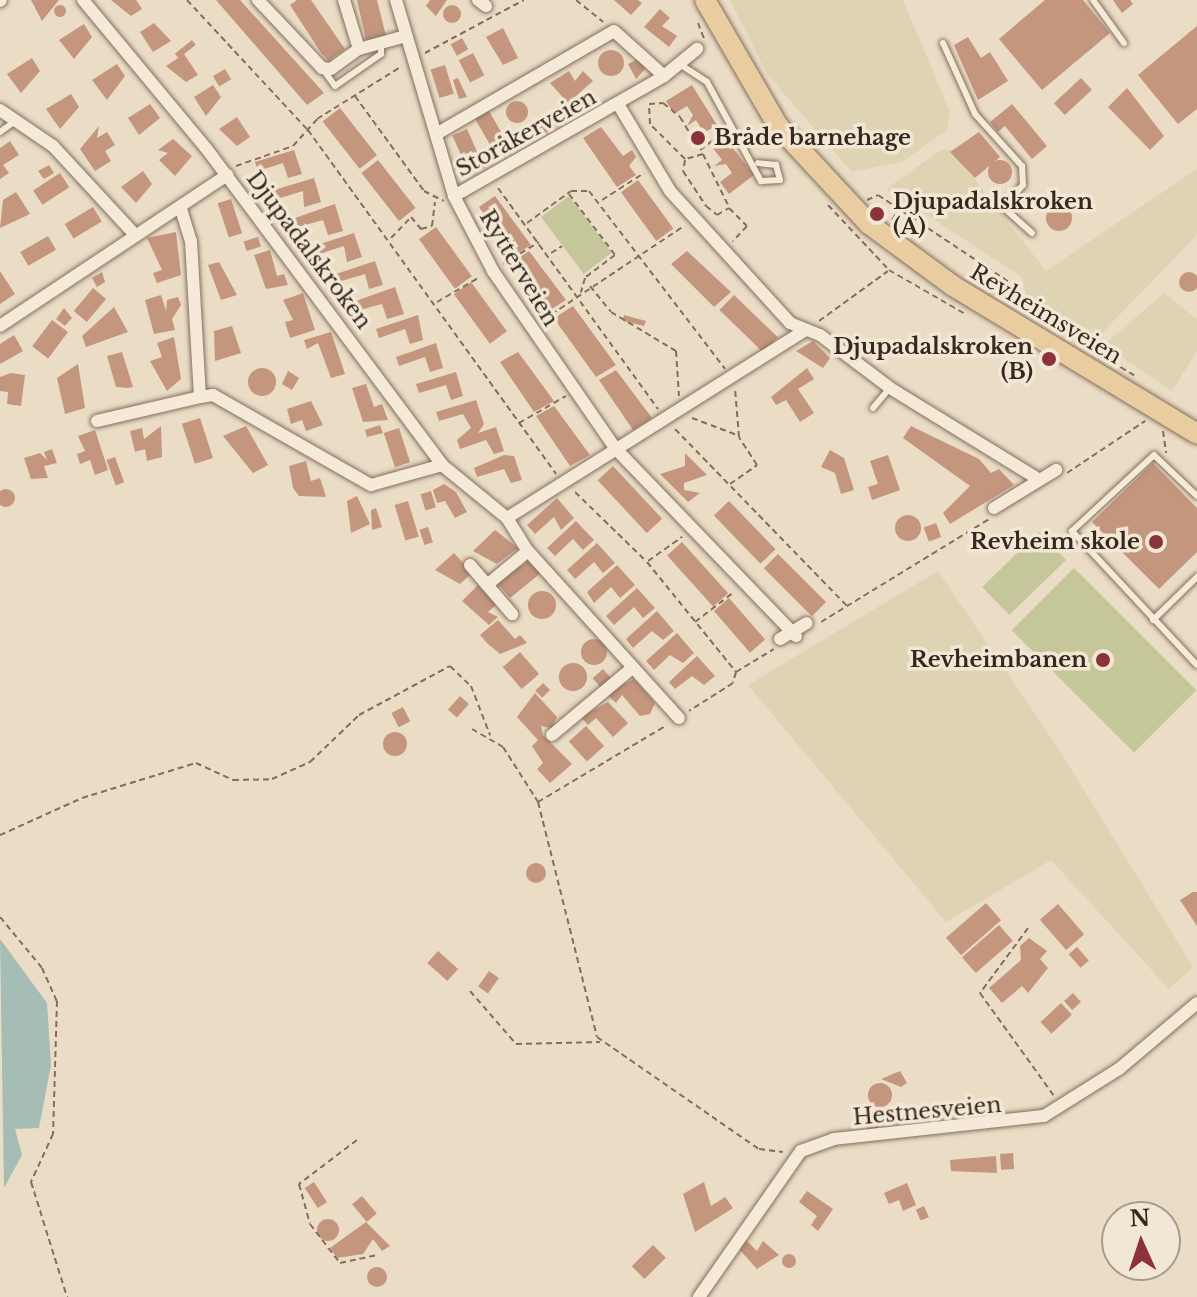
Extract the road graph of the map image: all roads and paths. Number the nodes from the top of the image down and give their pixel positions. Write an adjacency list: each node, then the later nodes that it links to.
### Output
1 (83, 0): 34 (street, Djupadalskroken)
2 (187, 0): 26 (path)
3 (258, 0): 19 (street)
4 (344, 0): 16 (street)
5 (396, 0): 11 (street, Rytterveien)
6 (524, 0): 17 (path)
7 (576, 0): 10 (path)
8 (1093, 0): 13 (lane)
9 (699, 5): 15 (path); 74 (main road, Revheimsveien)
10 (614, 31): 20 (street); 28 (street)
11 (406, 36): 14 (street); 17 (street, Rytterveien)
12 (943, 43): 47 (lane)
13 (1124, 43)
14 (381, 45): 16 (street); 19 (lane)
15 (701, 46): 18 (street, Storåkerveien)
16 (359, 49): 19 (street)
17 (415, 60): 21 (path); 28 (street, Rytterveien)
18 (681, 65): 20 (street, Storåkerveien); 25 (lane)
19 (322, 68)
20 (664, 76): 22 (street, Storåkerveien)
21 (353, 94): 26 (path); 39 (path)
22 (618, 104): 33 (street, Storåkerveien); 35 (street, Storåkerveien)
23 (0, 110): 24 (street)
24 (15, 121): 27 (lane); 48 (street)
25 (733, 126): 29 (path); 32 (lane)
26 (308, 130): 34 (path); 49 (path)
27 (0, 132)
28 (438, 133): 38 (street, Rytterveien)
29 (700, 150): 30 (path); 31 (path)
30 (703, 154): 31 (path); 41 (path)
31 (685, 159): 41 (path)
32 (758, 163): 32 (lane)
33 (655, 166): 40 (path); 44 (street, Storåkerveien)
34 (227, 175): 43 (street); 78 (street, Djupadalskroken)
35 (490, 178): 38 (street, Storåkerveien); 46 (path)
36 (568, 193): 40 (path); 46 (path); 56 (path)
37 (861, 193): 42 (path)
38 (456, 200): 39 (path); 59 (street, Rytterveien)
39 (435, 201): 49 (path)
40 (600, 201): 53 (path)
41 (729, 208): 51 (path)
42 (900, 208): 45 (path); 57 (path)
43 (181, 209): 48 (street); 66 (street)
44 (693, 220): 53 (path); 60 (street, Storåkerveien)
45 (892, 220)
46 (526, 224): 52 (path)
47 (1032, 233)
48 (136, 236): 58 (street)
49 (390, 239): 72 (path)
50 (562, 246): 52 (path)
51 (724, 248)
52 (550, 254): 56 (path)
53 (638, 255): 55 (path); 63 (path)
54 (889, 270): 60 (path)
55 (590, 286): 56 (path); 67 (path)
56 (580, 294): 59 (path); 69 (path)
57 (1033, 318)
58 (0, 326)
59 (532, 327): 65 (street, Rytterveien)
60 (806, 330): 63 (street); 64 (street, Storåkerveien)
61 (1104, 358): 62 (path)
62 (1137, 377)
63 (731, 378): 67 (street); 75 (path)
64 (890, 388): 68 (lane); 80 (street, Storåkerveien)
65 (574, 391): 72 (path); 76 (street, Rytterveien)
66 (200, 397): 71 (street); 78 (street)
67 (684, 407): 69 (street); 75 (path)
68 (873, 408)
69 (666, 419): 76 (street); 82 (path)
70 (1149, 419): 79 (path)
71 (97, 421)
72 (518, 424): 81 (path)
73 (1162, 426): 77 (path)
74 (1197, 434)
75 (738, 435): 82 (path)
76 (615, 448): 81 (street); 86 (street, Rytterveien)
77 (1167, 463): 83 (lane); 95 (lane)
78 (442, 465): 85 (street, Djupadalskroken)
79 (1059, 473): 80 (street)
80 (1038, 479): 84 (street)
81 (563, 483): 85 (street); 88 (path)
82 (729, 485): 93 (path)
83 (1197, 496)
84 (998, 510): 93 (path)
85 (507, 518): 87 (street, Djupadalskroken)
86 (694, 528): 88 (path); 91 (street, Rytterveien)
87 (528, 551): 92 (street); 101 (street, Djupadalskroken)
88 (647, 562): 96 (path)
89 (470, 565): 92 (street)
90 (1197, 577): 95 (lane)
91 (743, 584): 96 (path); 98 (street, Rytterveien)
92 (487, 585): 94 (street)
93 (847, 606): 98 (path)
94 (512, 614)
95 (1153, 620): 100 (lane)
96 (694, 623): 102 (path)
97 (807, 623): 98 (street)
98 (794, 634): 99 (street); 102 (path)
99 (780, 639)
100 (1197, 665)
101 (632, 668): 103 (street, Djupadalskroken); 106 (street)
102 (736, 672): 103 (path)
103 (679, 718): 107 (path)
104 (472, 729): 105 (path)
105 (490, 735): 107 (path); 108 (path)
106 (552, 735)
107 (538, 802): 113 (path)
108 (0, 835)
109 (0, 917): 118 (path)
110 (1028, 928): 114 (path)
111 (470, 991): 113 (path)
112 (1197, 1003): 114 (street, Hestnesveien)
113 (601, 1042): 116 (path)
114 (1061, 1108): 116 (street, Hestnesveien)
115 (357, 1140): 117 (path)
116 (798, 1153): 119 (street)
117 (377, 1255)
118 (67, 1297)
119 (699, 1297)

